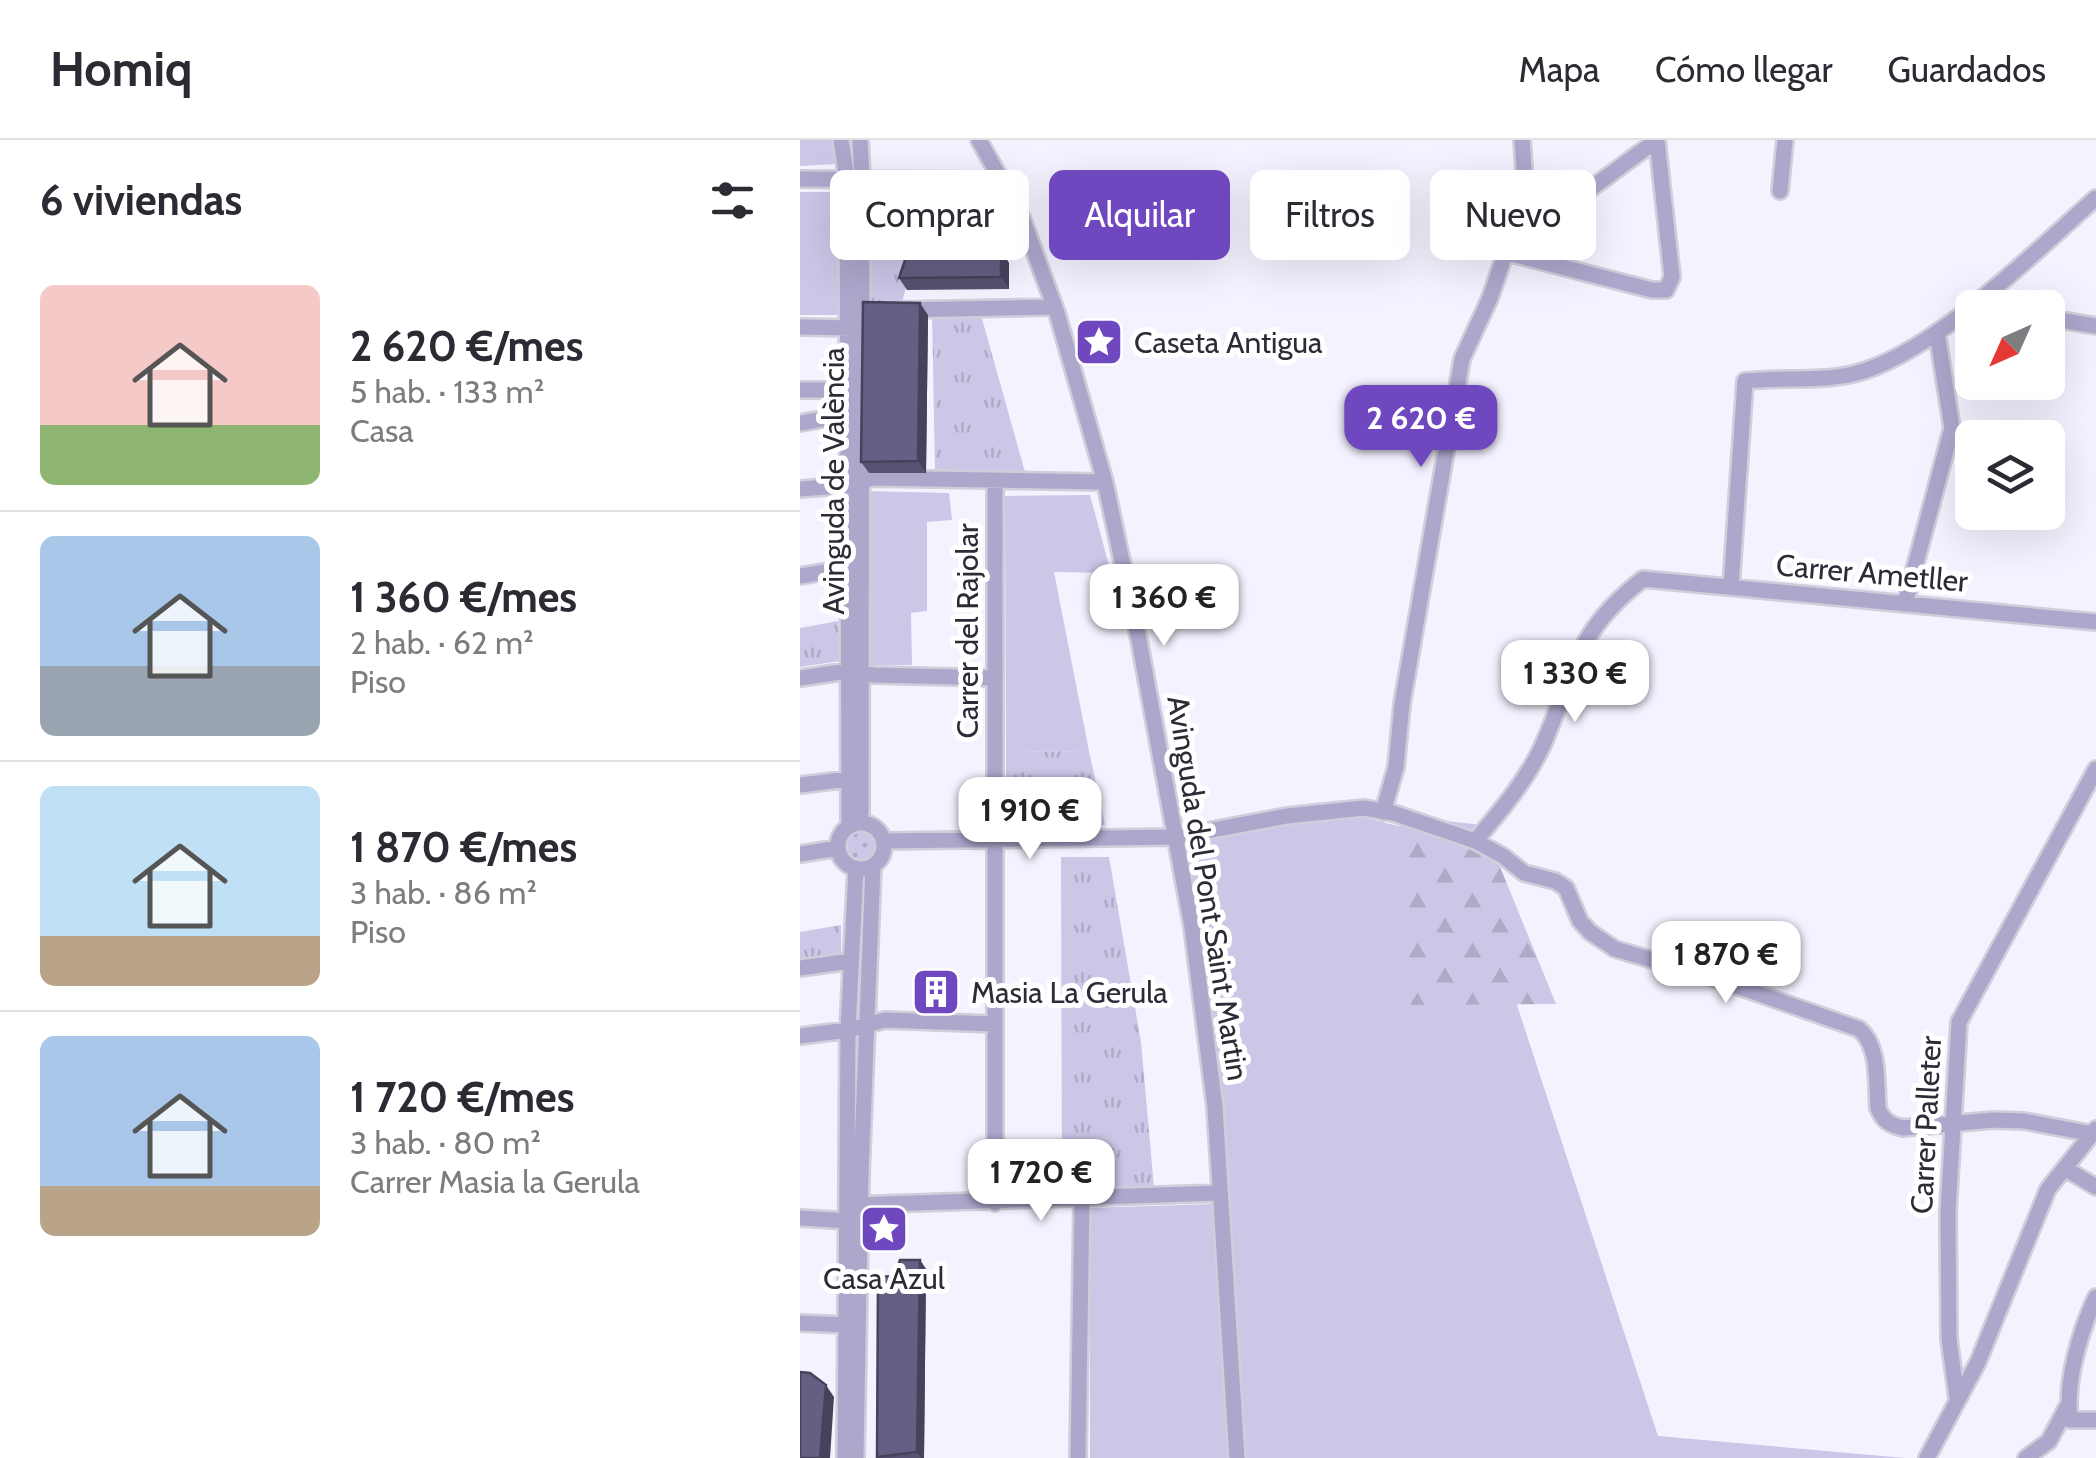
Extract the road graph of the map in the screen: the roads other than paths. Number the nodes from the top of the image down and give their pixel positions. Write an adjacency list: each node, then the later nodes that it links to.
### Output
1 (841, 140): 7 (street, Avinguda de València)
2 (860, 140): 8 (street, Avinguda de València)
3 (978, 140): 9 (street, Avinguda del Pont Saint Martin)
4 (1522, 140): 10 (street)
5 (1657, 140): 13 (street); 20 (street)
6 (1785, 140): 14 (street)
7 (851, 170)
8 (855, 170)
9 (994, 170)
10 (1524, 170)
11 (800, 179): 12 (street)
12 (830, 179)
13 (1596, 185)
14 (1780, 191)
15 (2096, 198): 21 (street)
16 (1029, 237): 22 (street, Avinguda del Pont Saint Martin)
17 (854, 260): 28 (street, Avinguda de València)
18 (858, 260): 23 (street, Avinguda de València)
19 (1502, 260): 49 (street)
20 (1535, 260)
21 (1990, 290)
22 (1055, 307): 23 (street); 35 (street, Avinguda del Pont Saint Martin)
23 (860, 311): 28 (street, Avinguda de València)
24 (1955, 319): 29 (street)
25 (2065, 321): 26 (street)
26 (2096, 326)
27 (800, 327): 28 (street)
28 (854, 328): 31 (street, Avinguda de València); 36 (street, Avinguda de València)
29 (1937, 333): 40 (street); 41 (street)
30 (800, 390): 31 (street)
31 (848, 390): 32 (street, Avinguda de València)
32 (848, 416): 33 (street); 36 (street, Avinguda de València)
33 (800, 423)
34 (995, 480): 35 (street); 36 (street); 45 (street, Carrer del Rajolar)
35 (1105, 482): 51 (street, Avinguda del Pont Saint Martin)
36 (853, 484): 37 (street); 38 (street, Avinguda de València); 43 (street, Avinguda de València)
37 (800, 490)
38 (848, 568): 39 (street); 43 (street, Avinguda de València)
39 (800, 576)
40 (1731, 587): 41 (street, Carrer Ametller); 53 (street, Carrer Ametller)
41 (1905, 604): 42 (street, Carrer Ametller)
42 (2096, 622)
43 (854, 671): 44 (street); 45 (street); 47 (street, Avinguda de València); 50 (street, Avinguda de València)
44 (800, 678)
45 (994, 678): 52 (street, Carrer del Rajolar)
46 (2096, 770): 64 (street, Carrer Palleter)
47 (849, 779): 48 (street); 50 (street, Avinguda de València)
48 (800, 785)
49 (1383, 812): 51 (street); 53 (street)
50 (855, 824): 54 (street); 55 (street)
51 (1175, 837): 52 (street); 68 (street, Avinguda del Pont Saint Martin)
52 (994, 840): 54 (street); 61 (street, Carrer del Rajolar)
53 (1475, 841): 64 (street)
54 (884, 842): 57 (street)
55 (838, 848): 56 (street); 57 (street)
56 (800, 854)
57 (864, 867): 58 (street); 60 (street)
58 (850, 960): 59 (street); 62 (street)
59 (800, 968)
60 (866, 1023): 61 (street); 62 (street); 71 (street)
61 (995, 1024): 70 (street, Carrer del Rajolar)
62 (848, 1030): 63 (street); 71 (street)
63 (800, 1036)
64 (1953, 1125): 65 (street); 76 (street, Carrer Palleter)
65 (2095, 1131): 66 (street)
66 (2066, 1170): 67 (street); 76 (street)
67 (2096, 1187)
68 (1220, 1193): 69 (street); 82 (street, Avinguda del Pont Saint Martin)
69 (1082, 1200): 70 (street); 81 (street)
70 (995, 1203): 71 (street)
71 (853, 1211): 72 (street); 75 (street); 80 (street)
72 (800, 1218)
73 (2096, 1297): 77 (street)
74 (800, 1322): 75 (street)
75 (848, 1325): 79 (street)
76 (1957, 1398): 83 (street)
77 (2068, 1406): 78 (street); 84 (street)
78 (2096, 1420)
79 (845, 1458)
80 (856, 1458)
81 (1078, 1458)
82 (1237, 1458)
83 (1926, 1458)
84 (2026, 1458)

